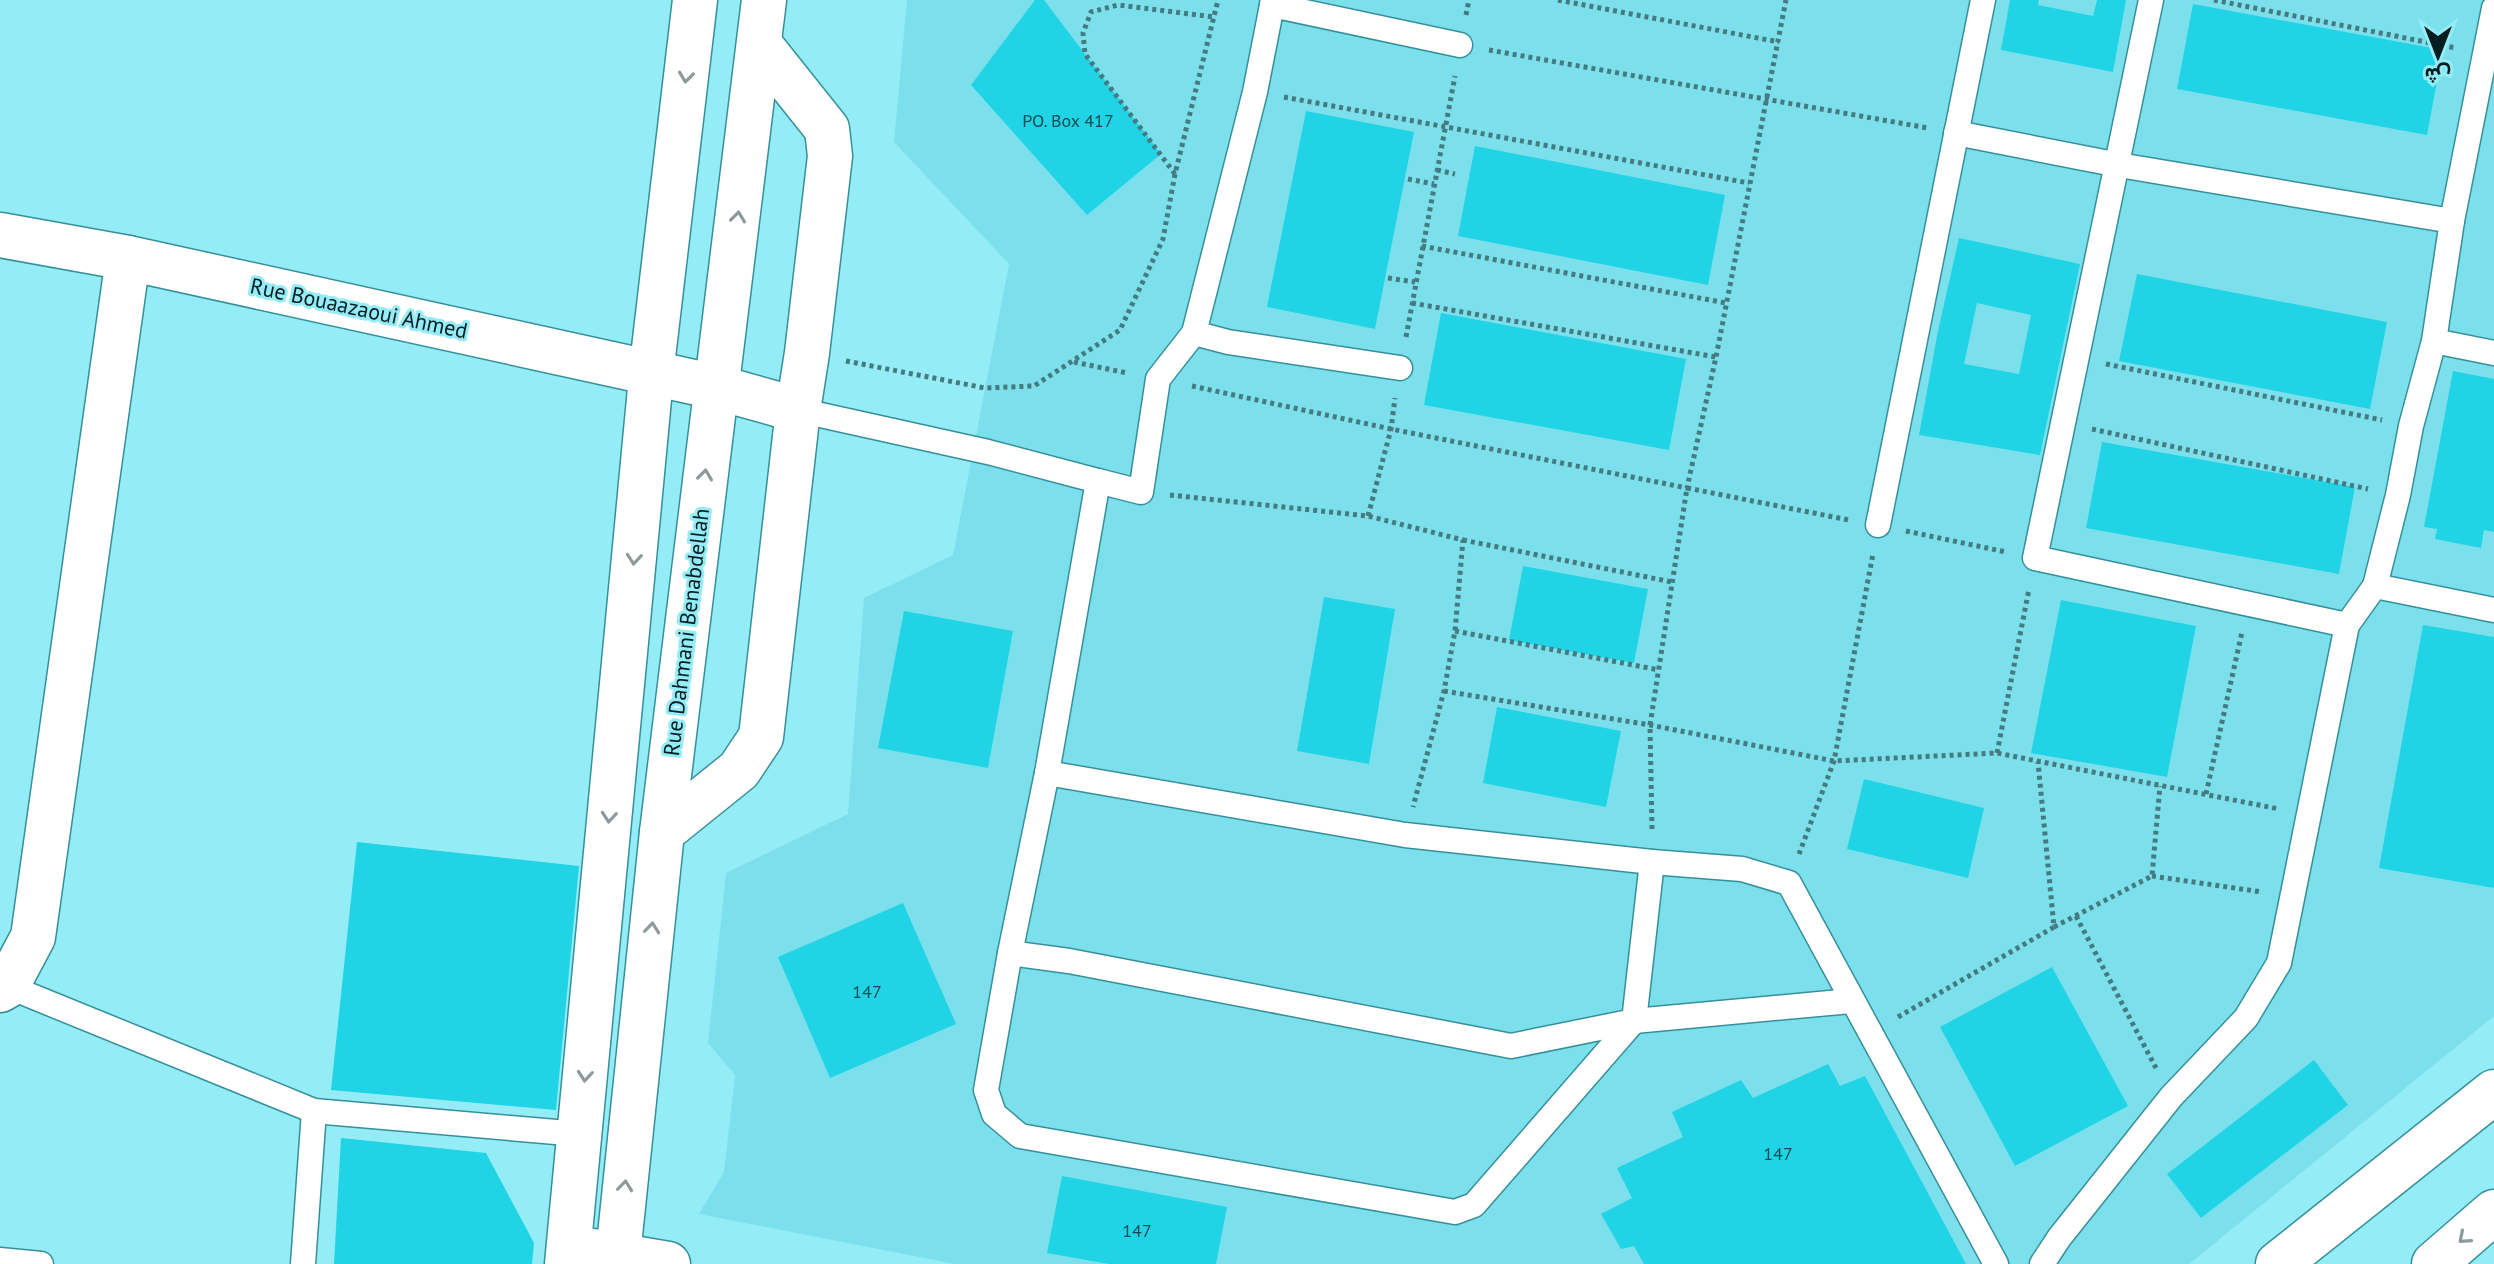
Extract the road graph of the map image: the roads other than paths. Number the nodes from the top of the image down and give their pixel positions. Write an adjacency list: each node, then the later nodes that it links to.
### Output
1 (695, 0): 18 (street, one-way to 18)
2 (764, 0): 7 (street, Rue Dahmani Benabdellah)
3 (1983, 0): 9 (lane)
4 (2151, 0): 10 (lane)
5 (1272, 2): 8 (lane); 14 (lane)
6 (2494, 8): 11 (lane)
7 (760, 45): 19 (street, Rue Dahmani Benabdellah, one-way to 7); 20 (street)
8 (1460, 45)
9 (1956, 133): 10 (lane); 22 (lane)
10 (2119, 165): 11 (lane); 25 (lane)
11 (2452, 221): 15 (lane)
12 (0, 235): 13 (street, Rue Bouaazaoui Ahmed)
13 (128, 258): 18 (street, Rue Bouaazaoui Ahmed); 30 (street)
14 (1194, 333): 17 (lane); 21 (lane)
15 (2434, 341): 16 (lane); 23 (lane)
16 (2494, 353)
17 (1400, 368)
18 (652, 371): 19 (street, Rue Bouaazaoui Ahmed); 35 (street, one-way to 35)
19 (716, 387): 20 (street, Rue Bouaazaoui Ahmed); 27 (street, Rue Dahmani Benabdellah, one-way to 19)
20 (798, 410): 21 (lane); 27 (street)
21 (1098, 481): 26 (lane)
22 (1878, 525)
23 (2375, 586): 24 (lane); 25 (lane)
24 (2494, 610)
25 (2347, 625): 44 (lane)
26 (1047, 773): 28 (lane); 29 (lane)
27 (662, 832): 38 (street, Rue Dahmani Benabdellah, one-way to 27)
28 (1652, 862): 31 (lane); 32 (lane)
29 (1010, 953): 32 (lane); 32 (lane)
30 (4, 988): 34 (lane)
31 (1851, 1001): 32 (lane); 43 (lane)
32 (1634, 1021)
33 (2494, 1092): 45 (street)
34 (314, 1111): 35 (lane); 41 (lane)
35 (579, 1134): 37 (street)
36 (2494, 1212): 46 (street, one-way to 46)
37 (568, 1256): 38 (street)
38 (617, 1259): 42 (street)
39 (0, 1260): 40 (lane)
40 (41, 1264)
41 (303, 1264)
42 (668, 1264)
43 (1996, 1264)
44 (2042, 1264)
45 (2278, 1264)
46 (2434, 1264)

